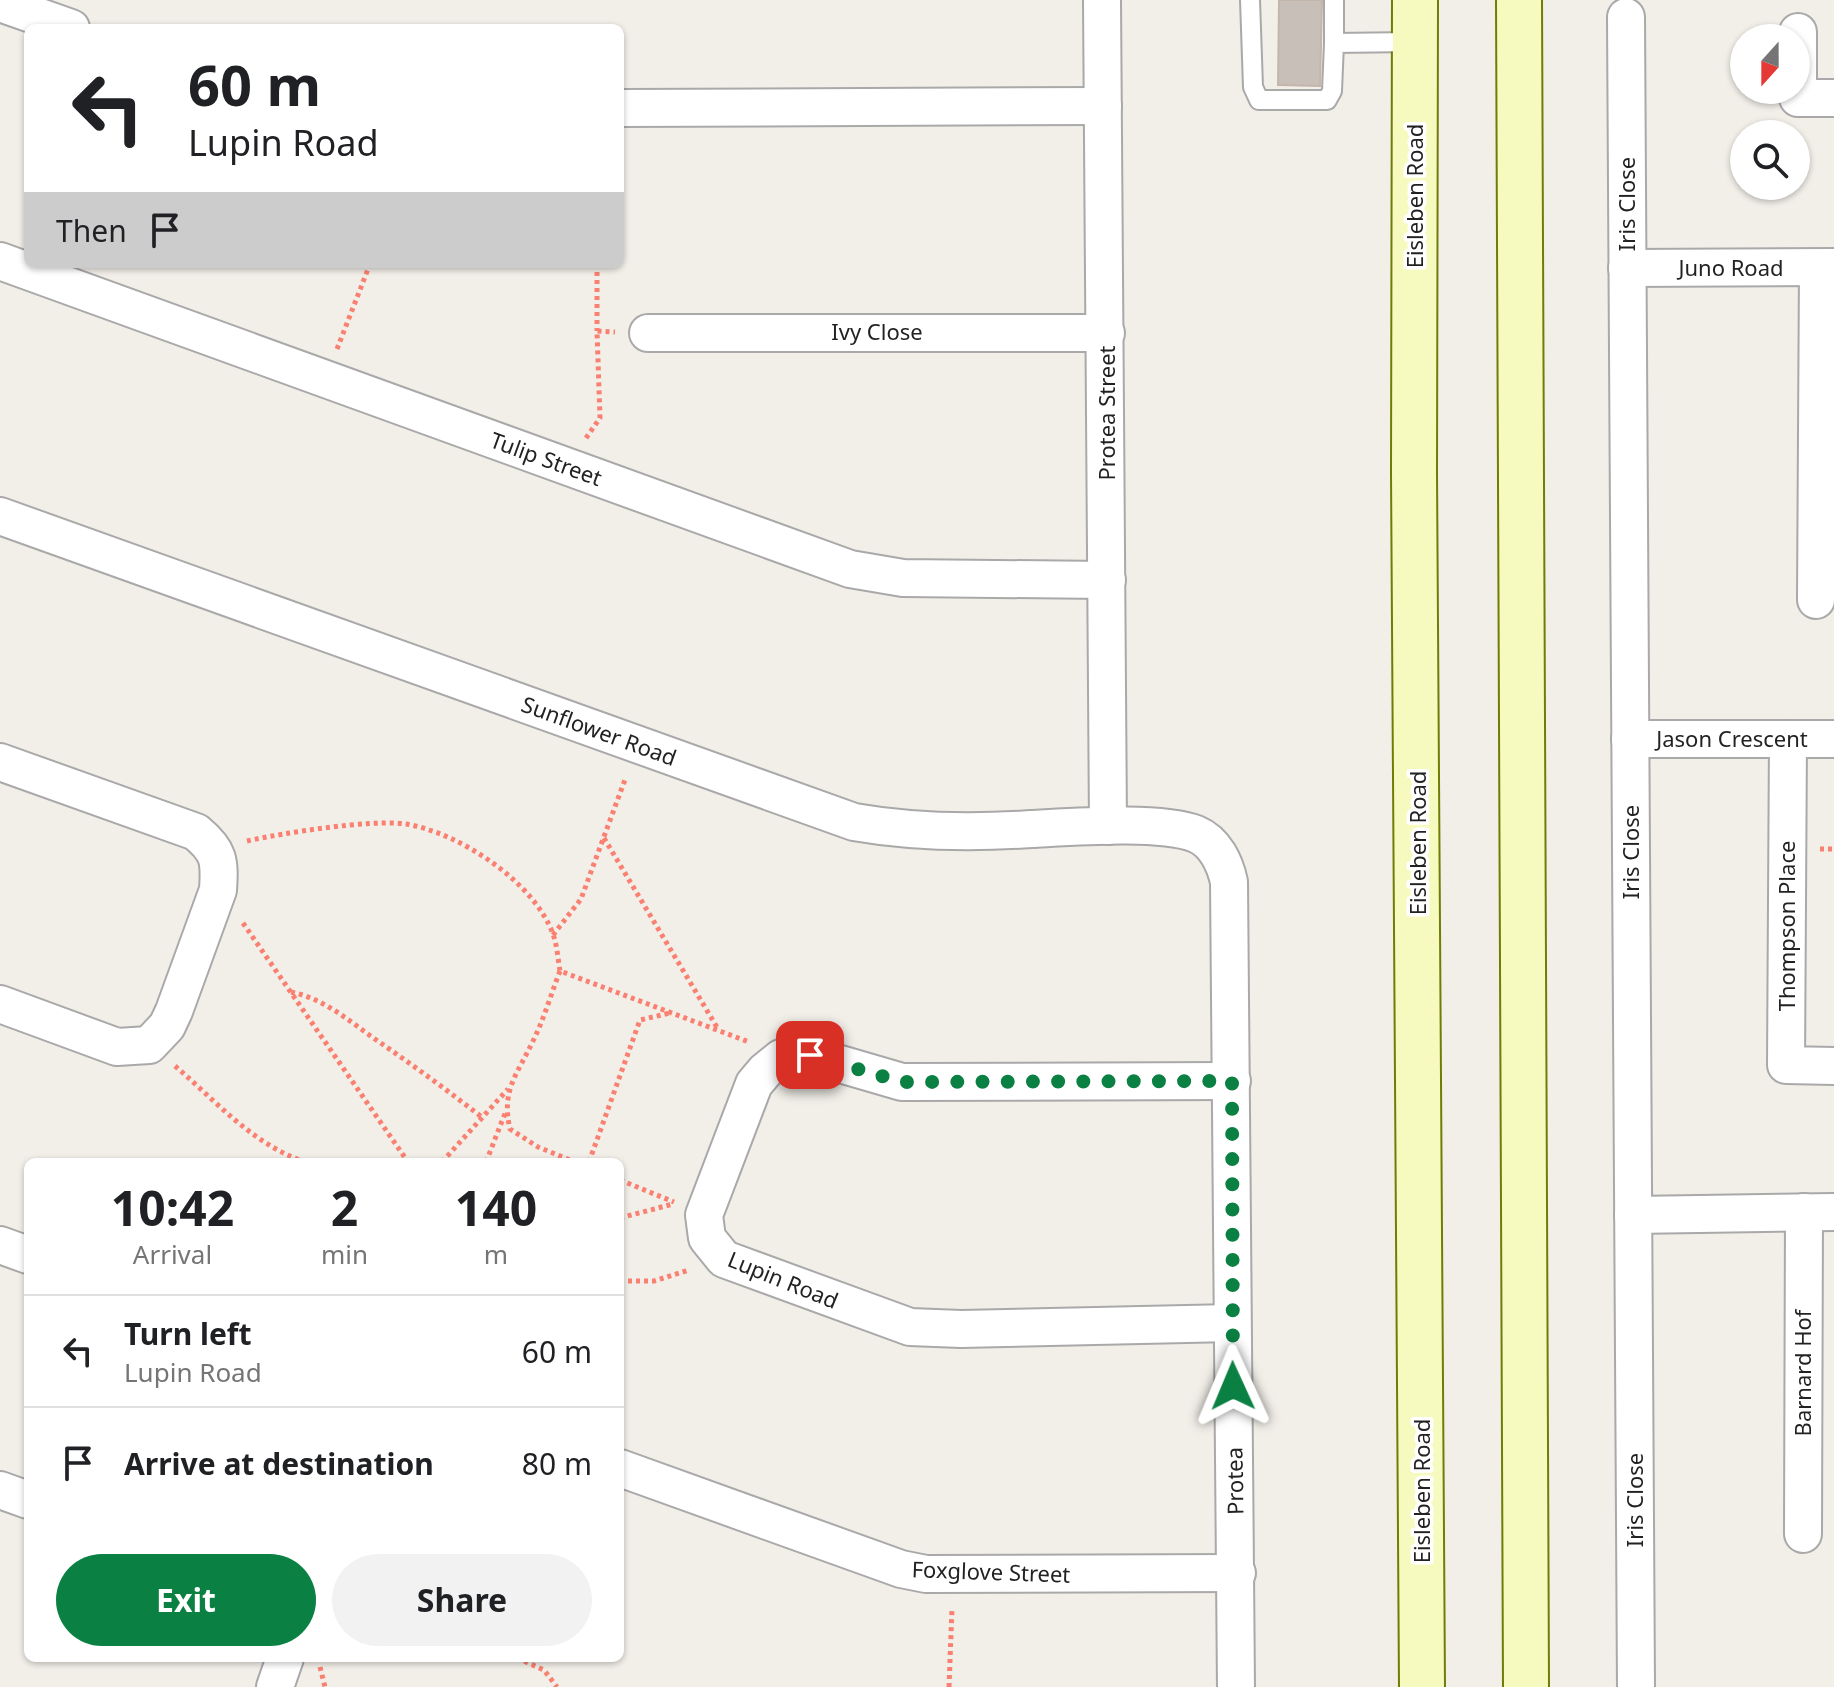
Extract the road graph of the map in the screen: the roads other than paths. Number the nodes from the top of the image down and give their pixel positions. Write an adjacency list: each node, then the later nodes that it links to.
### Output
1 (1102, 0): 12 (street, Protea Street)
2 (1250, 0): 9 (lane)
3 (1334, 0): 9 (lane)
4 (1519, 0): 45 (main road)
5 (23, 6): 8 (street)
6 (1626, 17): 15 (street, Iris Close)
7 (1415, 21): 9 (lane); 44 (main road, Eisleben Road)
8 (62, 24)
9 (1334, 43)
10 (1810, 98): 11 (street)
11 (1834, 98)
12 (1103, 106): 13 (street); 18 (street, Protea Street)
13 (624, 108)
14 (0, 261): 20 (street, Tulip Street)
15 (1627, 268): 16 (street, Juno Road); 22 (street, Iris Close)
16 (1826, 268): 21 (street)
17 (648, 333): 18 (street, Ivy Close)
18 (1106, 333): 20 (street, Protea Street)
19 (0, 516): 26 (street, Sunflower Road)
20 (1107, 580): 26 (street, Protea Street)
21 (1816, 600)
22 (1630, 739): 23 (street, Jason Crescent); 32 (street, Iris Close)
23 (1788, 739): 24 (street, Jason Crescent); 29 (street, Thompson Place)
24 (1834, 739)
25 (0, 762): 28 (street)
26 (1108, 826): 27 (street, Sunflower Road)
27 (1213, 847): 30 (street, Protea)
28 (0, 1004)
29 (1834, 1066)
30 (1232, 1081): 35 (street, Protea); 35 (street, Lupin Road)
31 (1819, 1212): 32 (street); 39 (street, Barnard Hof)
32 (1633, 1215): 46 (street, Iris Close)
33 (0, 1245): 34 (street)
34 (24, 1254)
35 (1232, 1323): 40 (street, Protea)
36 (624, 1469): 40 (street, Foxglove Street)
37 (0, 1490): 38 (street)
38 (24, 1499)
39 (1803, 1534)
40 (1237, 1573): 43 (street, Protea)
41 (284, 1662): 42 (street)
42 (275, 1687)
43 (1236, 1687)
44 (1422, 1687)
45 (1526, 1687)
46 (1636, 1687)

